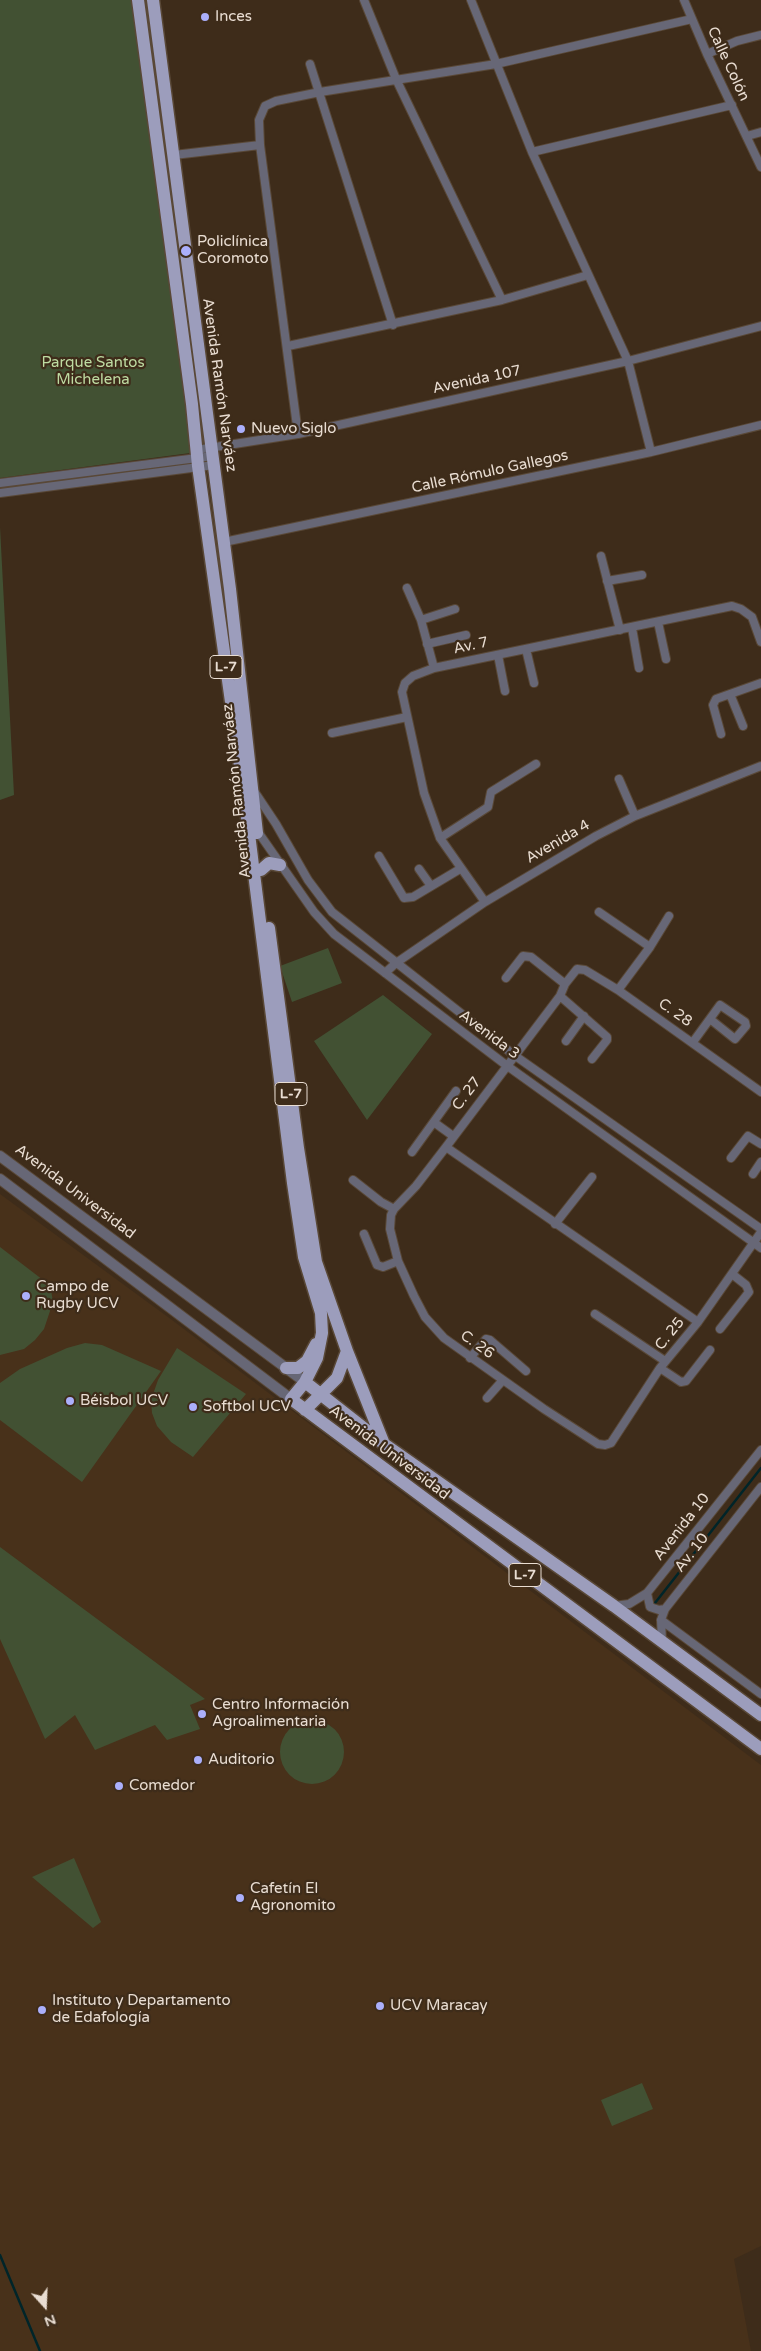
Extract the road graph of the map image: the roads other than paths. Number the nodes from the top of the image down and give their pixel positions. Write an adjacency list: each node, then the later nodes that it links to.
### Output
1 (138, 0): 30 (main road, Avenida Ramón Narváez / L-7)
2 (154, 0): 18 (main road, Avenida Ramón Narváez / L-7)
3 (364, 0): 11 (street)
4 (471, 0): 10 (street)
5 (684, 0): 6 (street, Calle Colón)
6 (692, 19): 8 (street, Calle Colón); 10 (street)
7 (761, 35): 8 (street)
8 (707, 54): 13 (street, Calle Colón)
9 (310, 64): 12 (street)
10 (496, 64): 11 (street); 17 (street)
11 (396, 79): 12 (street); 21 (street)
12 (320, 92): 16 (street); 22 (street)
13 (732, 105): 15 (street, Calle Colón); 17 (street)
14 (761, 132): 15 (street)
15 (747, 136): 19 (street, Calle Colón)
16 (260, 145): 18 (street); 24 (street)
17 (532, 152): 20 (street)
18 (174, 156): 29 (main road, Avenida Ramón Narváez / L-7)
19 (761, 167)
20 (588, 275): 21 (street); 25 (street)
21 (502, 300): 22 (street)
22 (393, 324): 24 (street)
23 (761, 326): 25 (street, Avenida 107)
24 (288, 346): 27 (street)
25 (628, 361): 27 (street, Avenida 107); 28 (street)
26 (761, 425): 28 (street, Calle Rómulo Gallegos)
27 (298, 434): 29 (street, Avenida 107)
28 (651, 452): 35 (street, Calle Rómulo Gallegos)
29 (213, 456): 30 (street); 30 (street, Avenida 107); 35 (main road, Avenida Ramón Narváez / L-7)
30 (197, 458): 31 (street); 32 (street); 66 (main road, Avenida Ramón Narváez / L-7)
31 (112, 468): 32 (street); 33 (street)
32 (113, 478): 34 (street)
33 (0, 483)
34 (0, 493)
35 (224, 542): 65 (main road, Avenida Ramón Narváez / L-7)
36 (601, 556): 38 (street)
37 (642, 575): 38 (street)
38 (607, 581): 44 (street)
39 (407, 588): 41 (street)
40 (456, 609): 41 (street)
41 (421, 620): 48 (street)
42 (658, 622): 43 (street, Av. 7); 45 (street, Av. 7); 51 (street)
43 (632, 628): 44 (street, Av. 7); 53 (street)
44 (620, 630): 49 (street, Av. 7)
45 (759, 631): 47 (street, Av. 7)
46 (466, 635): 48 (street)
47 (761, 642)
48 (427, 644): 52 (street)
49 (526, 649): 50 (street, Av. 7); 54 (street)
50 (498, 654): 52 (street, Av. 7); 56 (street)
51 (666, 659)
52 (434, 668): 58 (street, Av. 7)
53 (640, 668)
54 (534, 683)
55 (761, 683): 57 (street)
56 (505, 691)
57 (730, 694): 59 (street); 61 (street)
58 (407, 717): 60 (street); 69 (street, Av. 7)
59 (743, 726)
60 (332, 733)
61 (721, 734)
62 (536, 764): 69 (street)
63 (761, 766): 67 (street, Avenida 4)
64 (618, 780): 67 (street)
65 (252, 788): 68 (main road, Avenida Ramón Narváez / L-7); 80 (street, Avenida 3)
66 (245, 802): 68 (street, Avenida 3); 119 (main road, Avenida Ramón Narváez / L-7)
67 (635, 816): 76 (street, Avenida 4)
68 (257, 832): 71 (street, Avenida 3); 74 (main road, Avenida Ramón Narváez / L-7)
69 (440, 838): 73 (street, Av. 7)
70 (379, 856): 75 (street)
71 (280, 866): 74 (main road); 81 (street, Avenida 3)
72 (419, 869): 75 (street)
73 (460, 869): 75 (street); 76 (street, Av. 7)
74 (261, 870): 121 (main road, Avenida Ramón Narváez / L-7)
75 (431, 886)
76 (485, 902): 80 (street, Avenida 4)
77 (599, 912): 79 (street)
78 (669, 916): 79 (street)
79 (650, 947): 85 (street)
80 (396, 963): 81 (street, Avenida 4); 91 (street, Avenida 3)
81 (385, 973): 93 (street, Avenida 3)
82 (572, 976): 84 (street, C. 27); 85 (street, C. 28)
83 (506, 978): 84 (street)
84 (565, 984): 86 (street, C. 27)
85 (618, 990): 90 (street, C. 28)
86 (560, 996): 87 (street); 91 (street, C. 27)
87 (584, 1016): 89 (street); 92 (street)
88 (710, 1019): 88 (street); 90 (street)
89 (566, 1041)
90 (693, 1042): 95 (street, C. 28)
91 (514, 1055): 93 (street, C. 27); 110 (street, Avenida 3)
92 (592, 1059)
93 (506, 1065): 97 (street, C. 27); 112 (street, Avenida 3)
94 (456, 1091): 96 (street)
95 (761, 1092)
96 (435, 1123): 97 (street); 100 (street)
97 (453, 1136): 99 (street, C. 27)
98 (761, 1144): 102 (street)
99 (446, 1147): 108 (street, C. 27); 109 (street)
100 (412, 1152)
101 (0, 1156): 124 (street, Avenida Universidad)
102 (731, 1158)
103 (761, 1162): 104 (street)
104 (752, 1174)
105 (592, 1177): 109 (street)
106 (0, 1179): 129 (street, Avenida Universidad)
107 (353, 1180): 108 (street)
108 (394, 1209): 114 (street, C. 26)
109 (555, 1224): 117 (street)
110 (761, 1231): 112 (street, C. 25)
111 (364, 1234): 114 (street)
112 (754, 1242): 113 (street, Avenida 3); 115 (street, C. 25)
113 (761, 1248)
114 (398, 1262): 122 (street, C. 26)
115 (732, 1274): 117 (street, C. 25); 118 (street)
116 (594, 1314): 123 (street)
117 (698, 1322): 123 (street, C. 25)
118 (720, 1329)
119 (322, 1333): 124 (main road); 127 (main road, Avenida Ramón Narváez / L-7)
120 (710, 1350): 123 (street)
121 (347, 1351): 128 (main road); 132 (main road, Avenida Ramón Narváez)
122 (470, 1358): 125 (street); 126 (street, C. 26)
123 (662, 1365): 133 (street, C. 25)
124 (286, 1368): 127 (street, Avenida Universidad)
125 (526, 1371)
126 (503, 1380): 130 (street); 133 (street, C. 26)
127 (305, 1382): 128 (main road, Avenida Universidad / L-7); 129 (main road, Avenida Ramón Narváez / L-7)
128 (321, 1395): 131 (main road); 132 (main road, Avenida Universidad / L-7)
129 (291, 1398): 131 (main road, Avenida Universidad / L-7)
130 (487, 1398)
131 (304, 1410): 145 (main road, Avenida Universidad / L-7)
132 (384, 1444): 139 (main road, Avenida Universidad / L-7)
133 (598, 1444)
134 (761, 1450): 138 (street, Avenida 10)
135 (761, 1487): 136 (street, Av. 10)
136 (753, 1498): 137 (street); 140 (street, Av. 10)
137 (761, 1504)
138 (647, 1593): 139 (street, Avenida 10); 140 (street)
139 (614, 1606): 142 (main road, Avenida Universidad / L-7)
140 (664, 1609): 141 (street, Av. 10)
141 (661, 1620): 142 (street, Av. 10); 143 (street)
142 (662, 1641): 144 (main road, Avenida Universidad / L-7)
143 (761, 1694)
144 (761, 1715)
145 (761, 1749)

